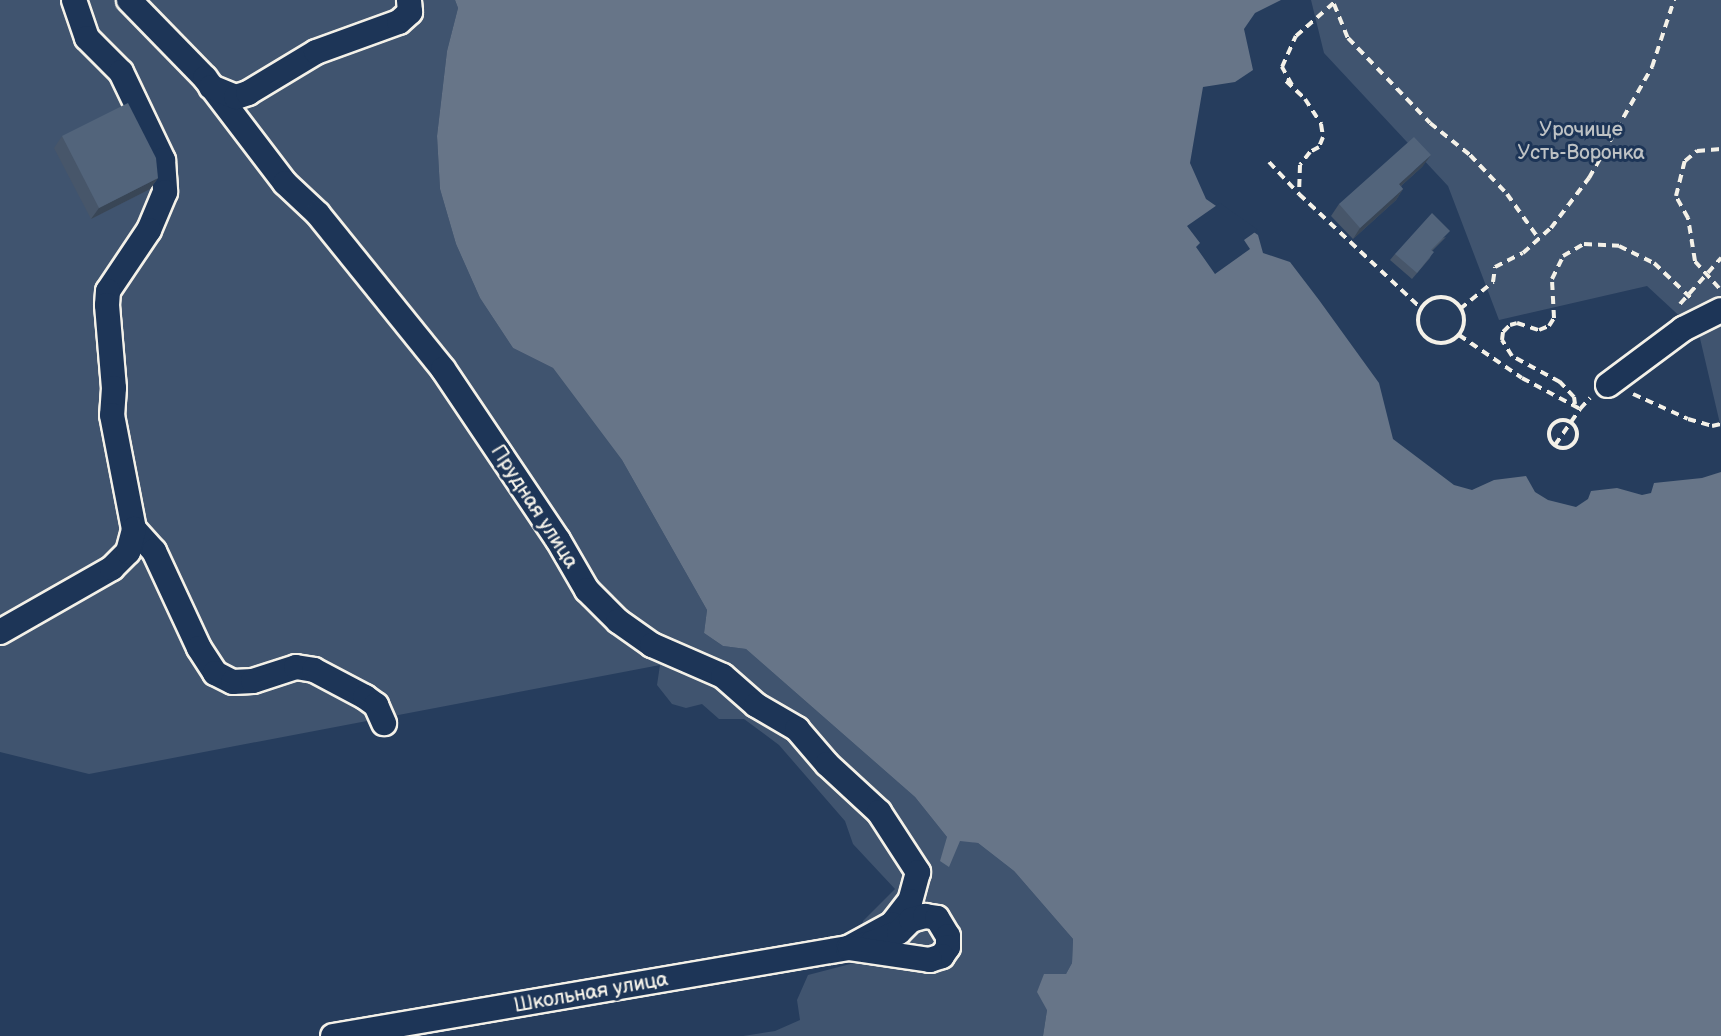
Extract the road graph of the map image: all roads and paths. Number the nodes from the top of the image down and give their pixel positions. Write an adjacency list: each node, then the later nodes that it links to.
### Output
1 (74, 0): 29 (street)
2 (129, 0): 7 (street, Прудная улица)
3 (409, 0): 7 (street)
4 (1674, 0): 12 (path)
5 (1335, 2): 8 (path); 12 (path)
6 (1286, 81): 8 (path)
7 (211, 87): 32 (street, Прудная улица)
8 (1295, 90): 11 (path)
9 (1721, 149): 14 (path)
10 (1269, 162): 11 (path)
11 (1299, 194): 19 (path)
12 (1539, 239): 20 (path)
13 (1721, 258): 14 (path)
14 (1706, 275): 15 (path); 16 (path)
15 (1720, 293)
16 (1687, 296): 17 (path); 18 (path); 24 (path)
17 (1697, 303)
18 (1677, 307)
19 (1421, 308): 20 (path); 22 (path)
20 (1460, 309): 22 (path)
21 (1721, 310): 23 (street)
22 (1459, 335): 24 (path)
23 (1608, 385): 25 (path); 27 (path)
24 (1575, 404): 25 (path)
25 (1580, 409): 26 (path)
26 (1571, 422): 28 (path); 28 (path); 28 (path)
27 (1721, 424)
28 (1555, 445)
29 (134, 529): 30 (street); 31 (street)
30 (0, 632)
31 (384, 723)
32 (848, 948): 33 (street, Школьная улица)
33 (333, 1036)

